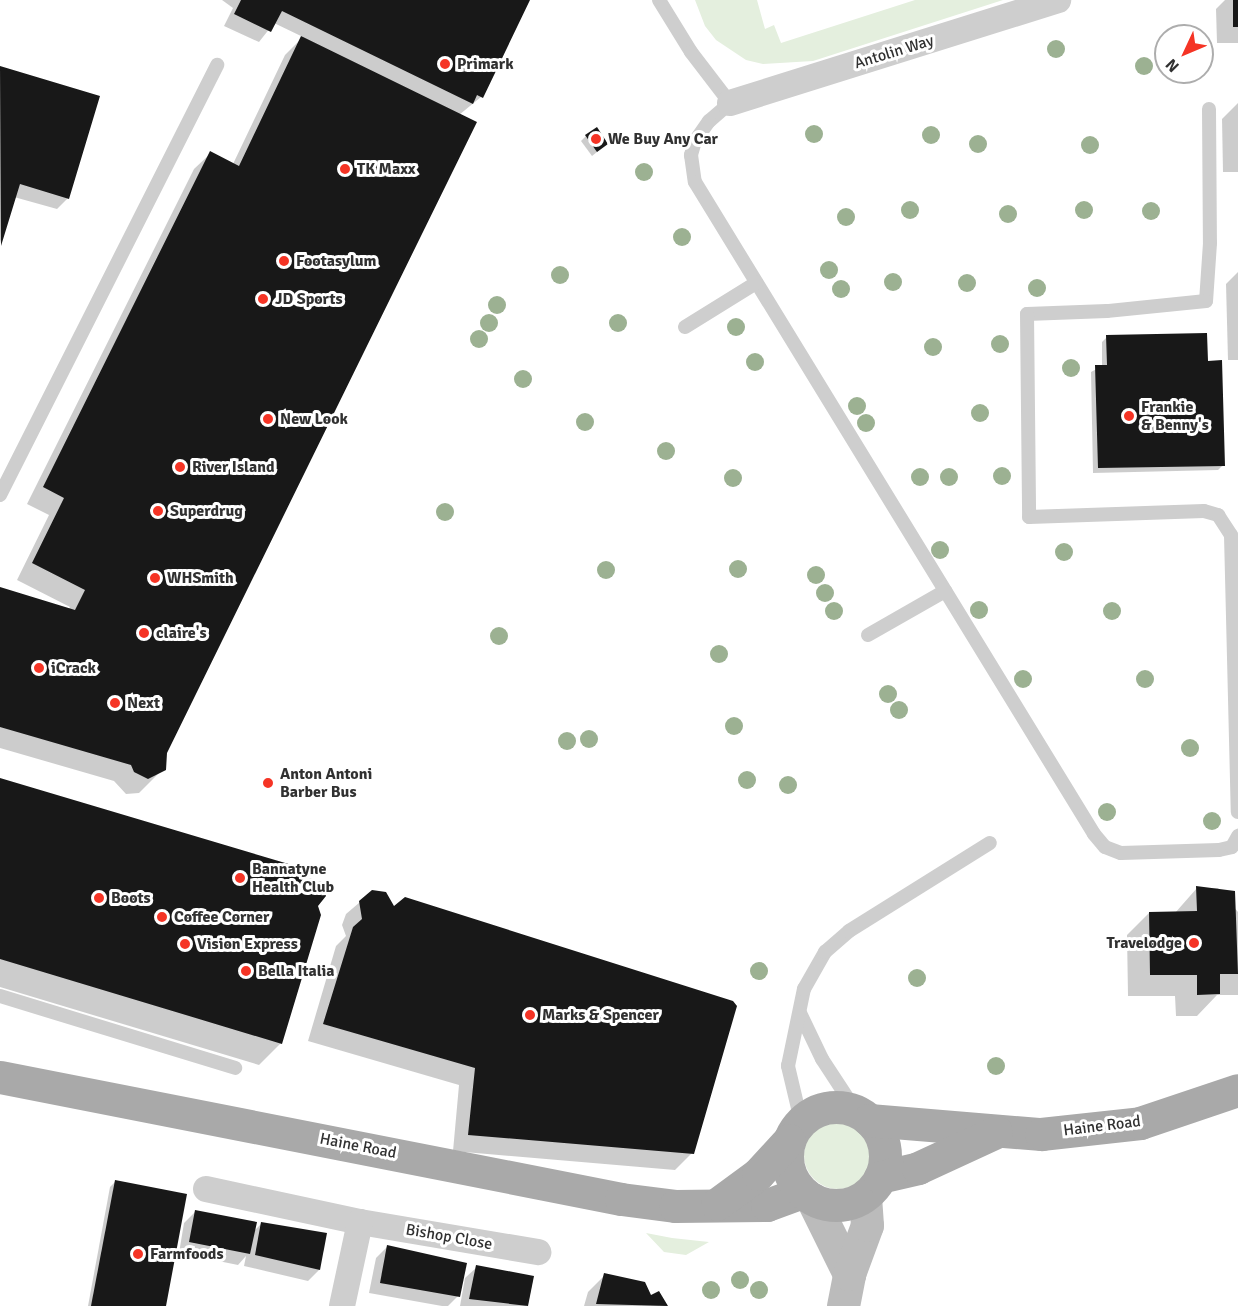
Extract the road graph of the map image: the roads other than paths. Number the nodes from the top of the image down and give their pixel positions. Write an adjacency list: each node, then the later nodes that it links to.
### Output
1 (659, 0): 4 (lane)
2 (1058, 0): 4 (street, Antolin Way)
3 (217, 65): 8 (lane)
4 (730, 103): 6 (lane)
5 (1209, 109): 11 (lane)
6 (756, 283): 7 (lane); 9 (lane)
7 (685, 327)
8 (0, 495)
9 (945, 591): 10 (lane); 13 (lane)
10 (868, 635)
11 (1238, 812)
12 (990, 843): 15 (lane)
13 (1236, 844)
14 (0, 996): 16 (lane)
15 (800, 1013): 19 (lane); 20 (lane)
16 (235, 1068)
17 (0, 1077): 25 (main road, Haine Road)
18 (1238, 1090): 21 (main road, Haine Road)
19 (862, 1115): 20 (main road, Haine Road); 21 (main road, Haine Road); 22 (main road)
20 (795, 1130): 24 (main road); 25 (main road, Haine Road)
21 (998, 1132): 22 (main road, Haine Road)
22 (873, 1187): 24 (main road, Haine Road); 28 (street)
23 (206, 1189): 26 (street, Bishop Close)
24 (807, 1196): 25 (main road, Haine Road); 28 (street)
25 (717, 1204)
26 (360, 1222): 27 (street, Bishop Close); 29 (street)
27 (538, 1252)
28 (849, 1274): 30 (street)
29 (342, 1306)
30 (843, 1306)

